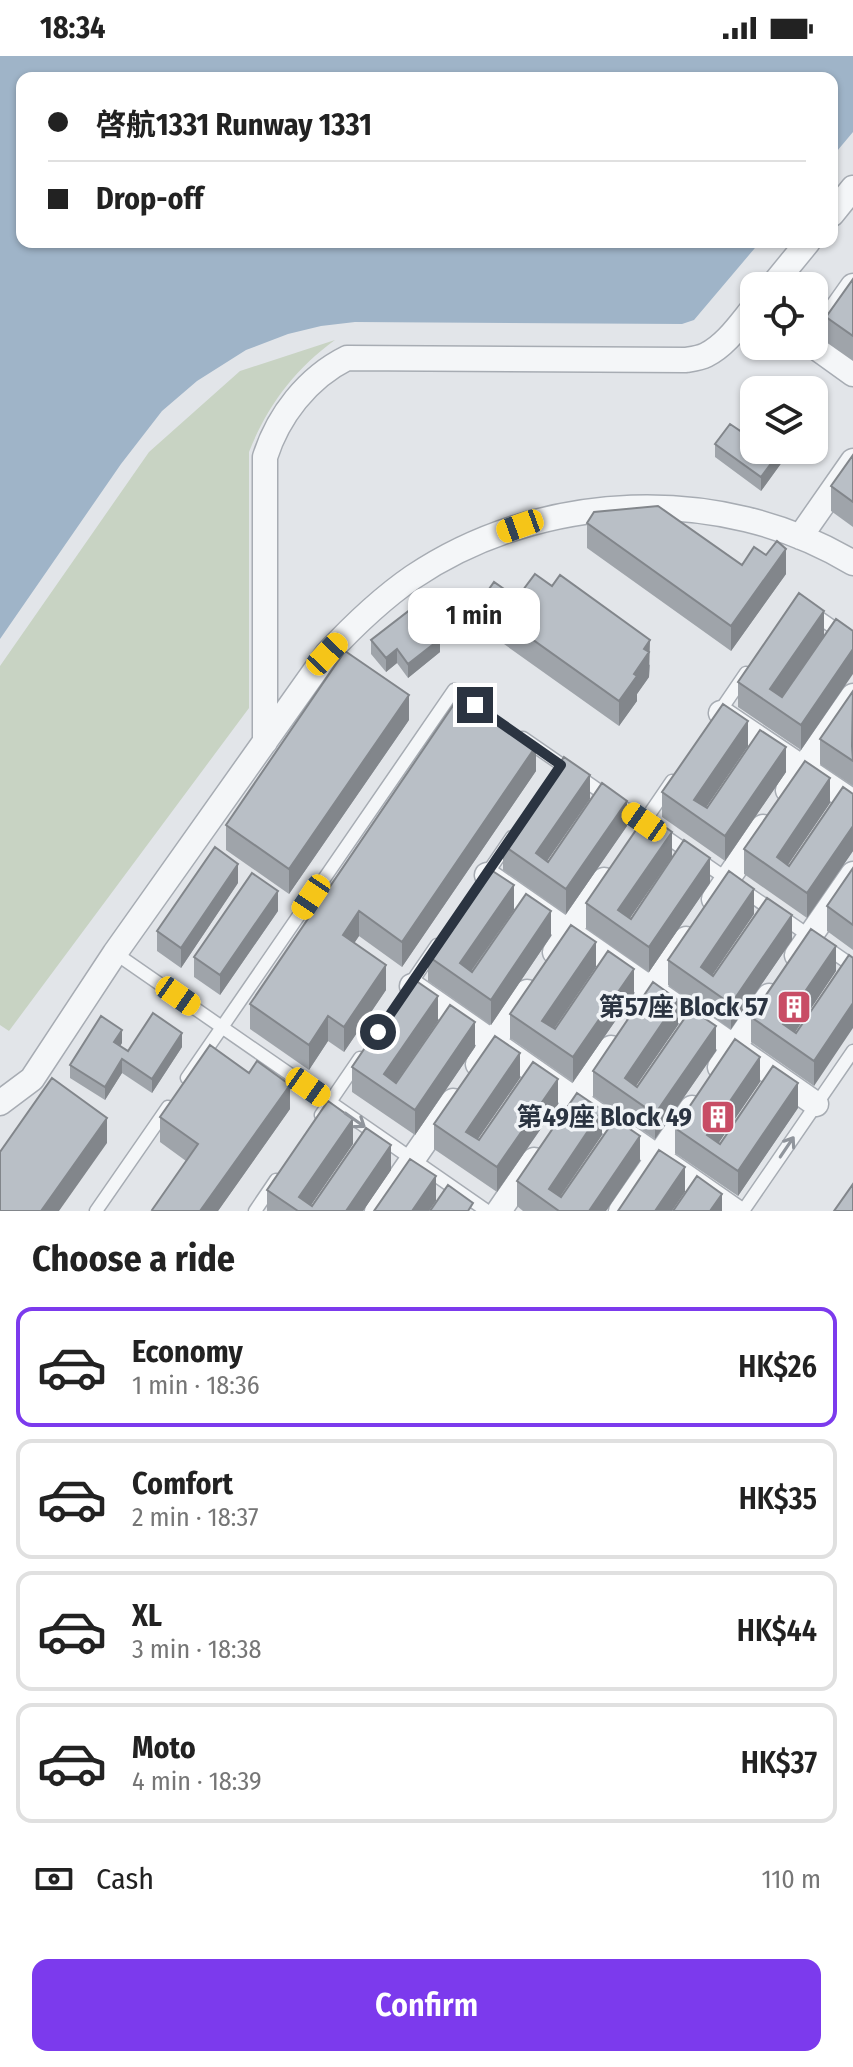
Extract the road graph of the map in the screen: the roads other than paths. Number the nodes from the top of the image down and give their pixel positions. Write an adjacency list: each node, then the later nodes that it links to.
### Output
1 (853, 188): 2 (street)
2 (838, 207)
3 (803, 248): 4 (street)
4 (783, 272)
5 (853, 286): 6 (street)
6 (828, 323)
7 (740, 324): 20 (street)
8 (828, 355): 9 (street)
9 (853, 374)
10 (853, 461): 11 (street)
11 (800, 537): 12 (street); 20 (street)
12 (853, 563)
13 (795, 601): 14 (lane)
14 (853, 641)
15 (753, 662): 18 (lane)
16 (853, 696): 22 (street)
17 (478, 707): 38 (lane)
18 (715, 718): 22 (street)
19 (513, 731): 21 (lane)
20 (265, 742): 34 (street)
21 (561, 765): 24 (lane); 26 (lane)
22 (803, 768): 25 (street); 29 (street)
23 (678, 773): 26 (lane)
24 (553, 777)
25 (853, 802)
26 (644, 822): 29 (lane); 31 (street)
27 (519, 826): 30 (lane)
28 (853, 874): 33 (street)
29 (727, 879): 33 (lane); 36 (street)
30 (482, 880): 31 (street)
31 (568, 932): 36 (street); 39 (street)
32 (444, 936): 37 (lane)
33 (810, 937): 35 (lane); 40 (street)
34 (115, 953): 38 (lane); 45 (street)
35 (853, 966)
36 (652, 990): 40 (street); 43 (street)
37 (406, 992): 39 (street)
38 (222, 1027): 44 (lane); 51 (lane)
39 (492, 1043): 43 (street); 49 (street)
40 (734, 1047): 46 (street); 48 (street)
41 (366, 1050): 44 (lane)
42 (853, 1051): 46 (lane)
43 (576, 1100): 48 (street); 55 (street)
44 (330, 1102): 47 (lane); 49 (lane, one-way to 49)
45 (0, 1103)
46 (816, 1104): 58 (lane, one-way to 46)
47 (313, 1126)
48 (658, 1157): 56 (street); 57 (street)
49 (413, 1159): 53 (street); 54 (lane)
50 (280, 1175): 52 (lane)
51 (96, 1211)
52 (255, 1211)
53 (377, 1211)
54 (487, 1211)
55 (499, 1211)
56 (621, 1211)
57 (735, 1211)
58 (743, 1211)

